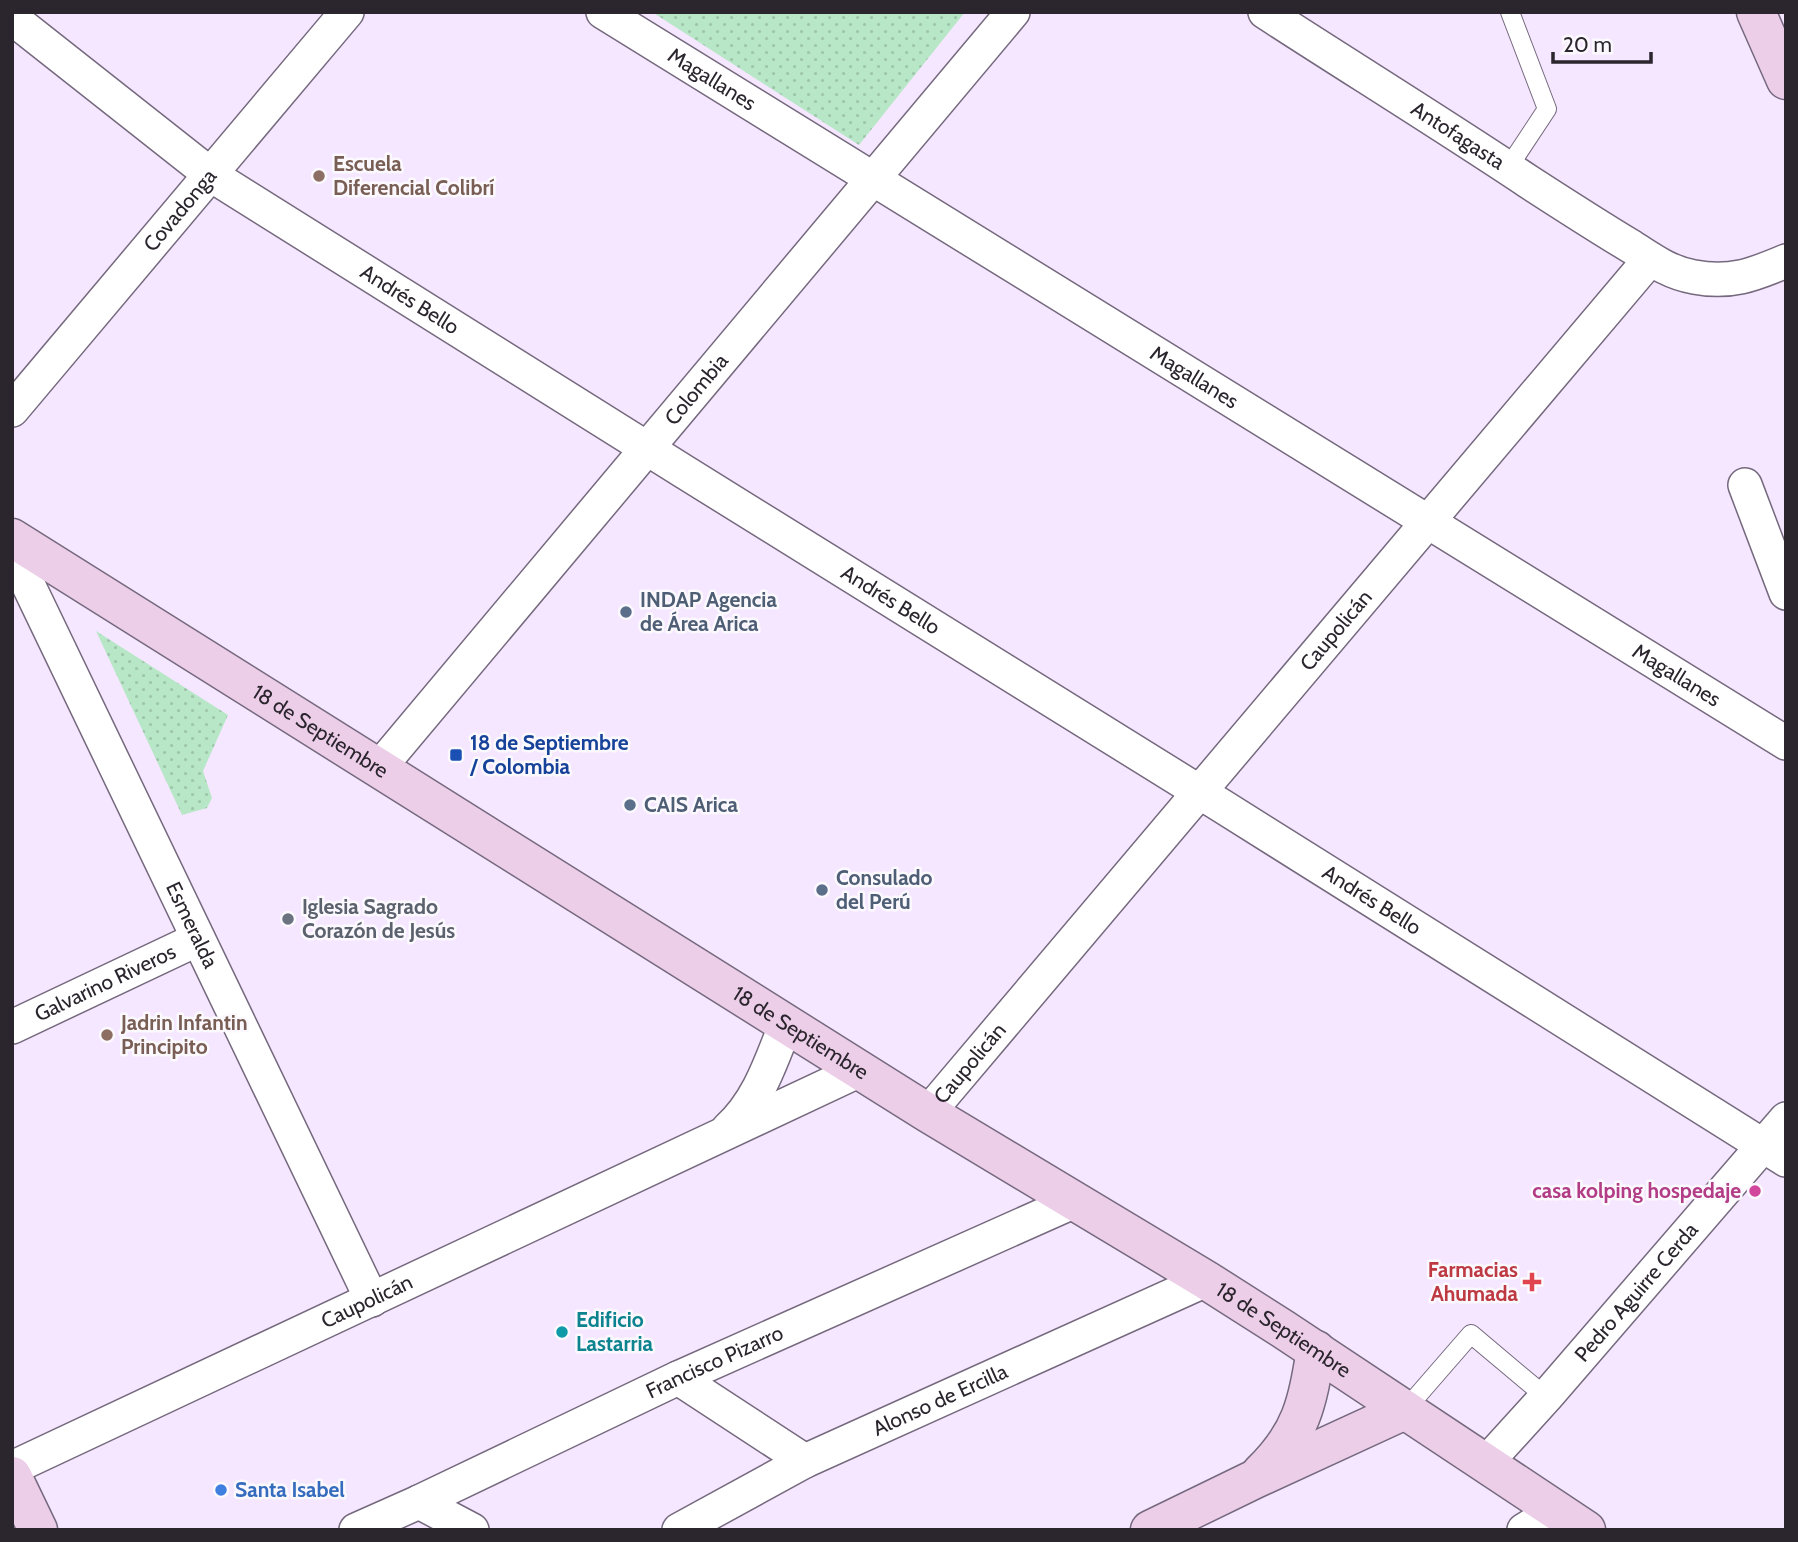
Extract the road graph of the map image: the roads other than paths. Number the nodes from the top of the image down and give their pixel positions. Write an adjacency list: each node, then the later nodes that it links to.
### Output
1 (348, 12): 10 (street, Covadonga)
2 (603, 12): 11 (street, Magallanes)
3 (1013, 12): 11 (street, Colombia)
4 (1265, 12): 9 (street, Antofagasta)
5 (1510, 12): 9 (lane)
6 (1756, 12): 8 (main road)
7 (12, 18): 10 (street, Andrés Bello)
8 (1786, 80)
9 (1508, 168): 12 (street, Antofagasta)
10 (211, 174): 14 (street, Covadonga); 15 (street, Andrés Bello)
11 (873, 180): 15 (street, Colombia); 17 (street, Magallanes)
12 (1650, 259): 13 (street); 17 (street, Caupolicán)
13 (1786, 261)
14 (12, 410)
15 (647, 448): 22 (street, Colombia); 23 (street, Andrés Bello)
16 (1745, 485): 20 (street)
17 (1427, 522): 21 (street, Magallanes); 23 (street, Caupolicán)
18 (12, 538): 22 (main road, 18 de Septiembre)
19 (12, 551): 24 (street, Esmeralda)
20 (1786, 593)
21 (1786, 743)
22 (379, 768): 25 (main road, 18 de Septiembre)
23 (1199, 792): 28 (street, Caupolicán); 31 (street, Andrés Bello)
24 (198, 939): 26 (street, Galvarino Riveros); 34 (street, Esmeralda)
25 (786, 1024): 27 (main road, 18 de Septiembre); 30 (street, Caupolicán)
26 (12, 1027)
27 (860, 1070): 28 (main road, 18 de Septiembre); 30 (street, Caupolicán)
28 (928, 1113): 32 (main road, 18 de Septiembre)
29 (1786, 1119): 31 (street, Pedro Aguirre Cerda)
30 (721, 1135): 34 (street, Caupolicán)
31 (1774, 1153): 37 (street, Pedro Aguirre Cerda)
32 (1075, 1200): 33 (main road, 18 de Septiembre); 36 (street, Francisco Pizarro)
33 (1206, 1280): 35 (main road, 18 de Septiembre); 39 (street, Alonso de Ercilla)
34 (372, 1300): 41 (street, Caupolicán)
35 (1316, 1350): 38 (main road, 18 de Septiembre); 43 (main road)
36 (678, 1378): 39 (street); 44 (street, Francisco Pizarro)
37 (1546, 1397): 38 (lane); 40 (street, Pedro Aguirre Cerda)
38 (1405, 1410): 40 (main road, 18 de Septiembre); 43 (main road)
39 (805, 1461): 49 (street, Alonso de Ercilla)
40 (1485, 1464): 45 (main road, 18 de Septiembre)
41 (12, 1468)
42 (12, 1476): 46 (main road)
43 (1255, 1479): 50 (main road)
44 (419, 1502): 47 (street, Francisco Pizarro); 48 (street)
45 (1555, 1523)
46 (38, 1530)
47 (356, 1530)
48 (472, 1530)
49 (679, 1530)
50 (1150, 1530)

